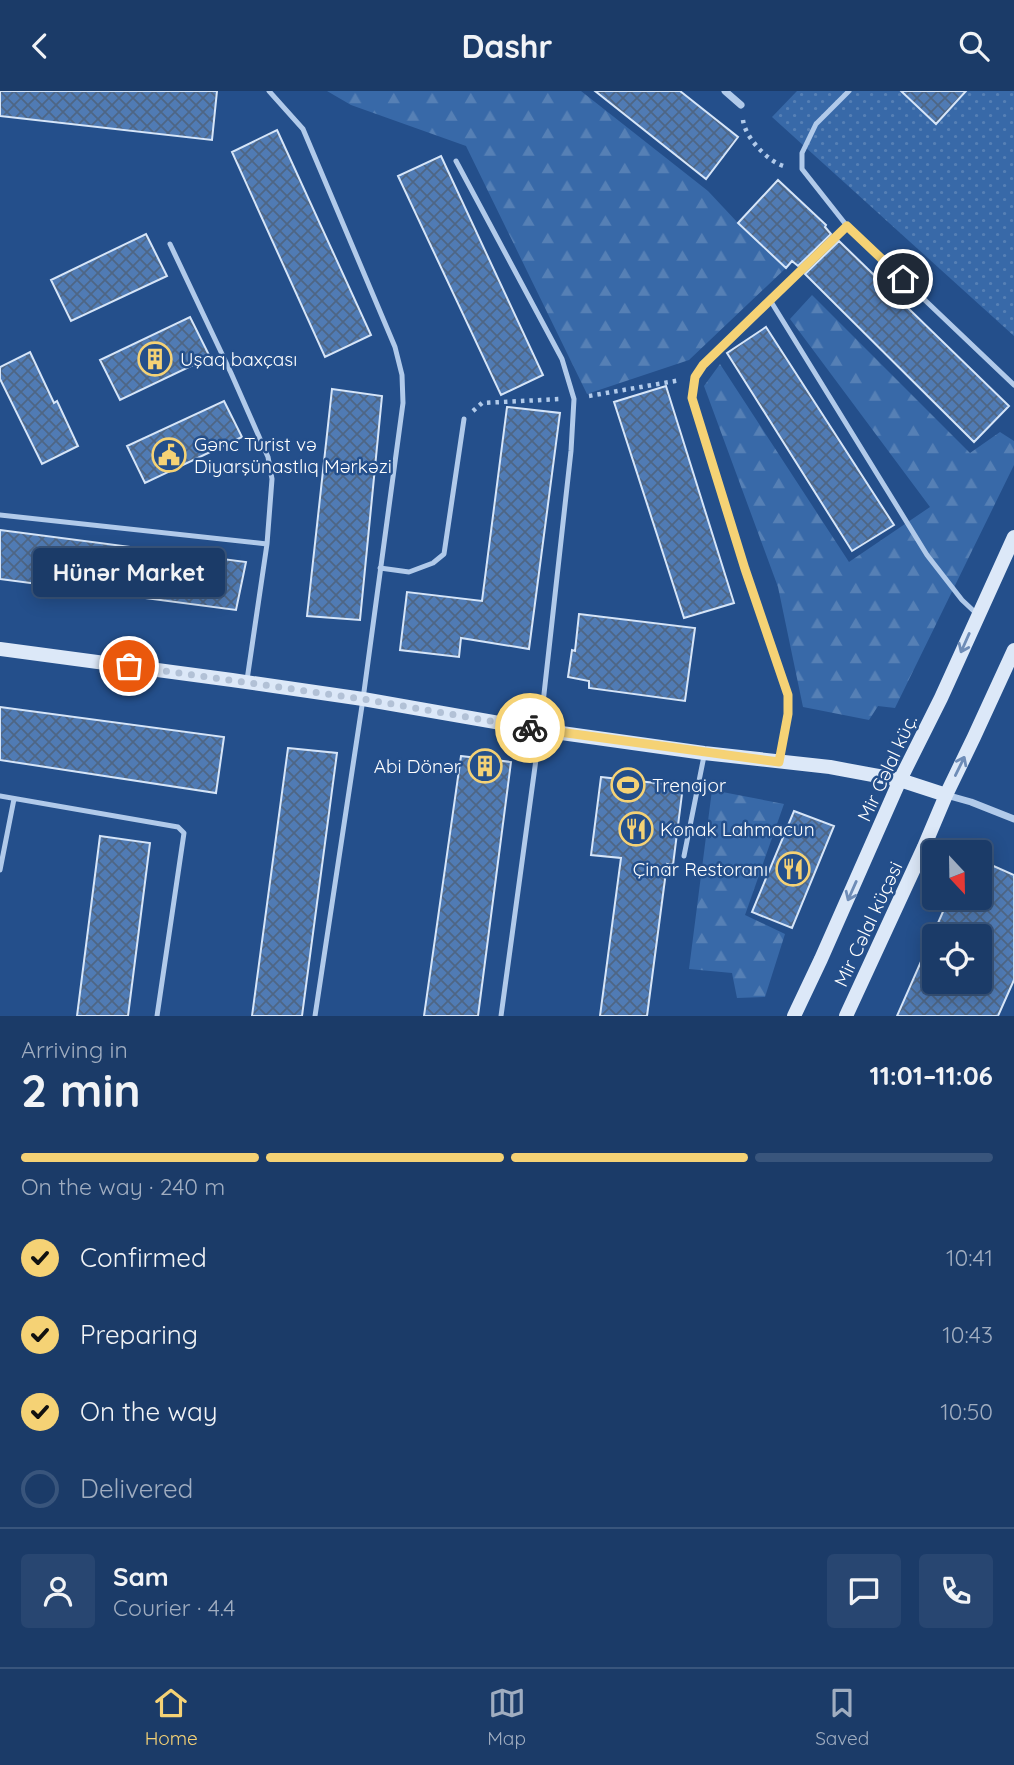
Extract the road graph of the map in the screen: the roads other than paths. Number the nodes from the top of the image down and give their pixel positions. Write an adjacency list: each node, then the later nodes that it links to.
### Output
1 (269, 91): 14 (lane)
2 (725, 91): 4 (street)
3 (849, 91): 6 (lane)
4 (741, 105)
5 (456, 161): 20 (lane)
6 (847, 226): 8 (lane); 9 (lane)
7 (170, 244): 13 (lane)
8 (770, 300): 15 (lane); 22 (lane)
9 (1014, 385)
10 (464, 419): 14 (lane)
11 (0, 515): 13 (lane)
12 (1014, 537): 15 (street, Mir Cəlal küç.)
13 (267, 544): 18 (lane)
14 (380, 568): 19 (lane)
15 (978, 615): 23 (street, Mir Cəlal küç., one-way to 23)
16 (0, 649): 18 (street)
17 (1014, 650): 24 (street, one-way to 17)
18 (246, 683): 19 (street)
19 (363, 699): 20 (street); 31 (lane)
20 (540, 730): 21 (street); 32 (lane)
21 (704, 753): 22 (street); 28 (lane)
22 (779, 762): 23 (street)
23 (900, 781): 24 (street); 33 (street, Mir Cəlal küç., one-way to 33)
24 (946, 795): 27 (street); 34 (street, Mir Cəlal küçəsi)
25 (0, 796): 26 (lane)
26 (13, 799): 29 (lane); 30 (lane)
27 (1014, 819)
28 (684, 856)
29 (0, 870)
30 (157, 1016)
31 (315, 1016)
32 (501, 1016)
33 (794, 1016)
34 (846, 1016)

